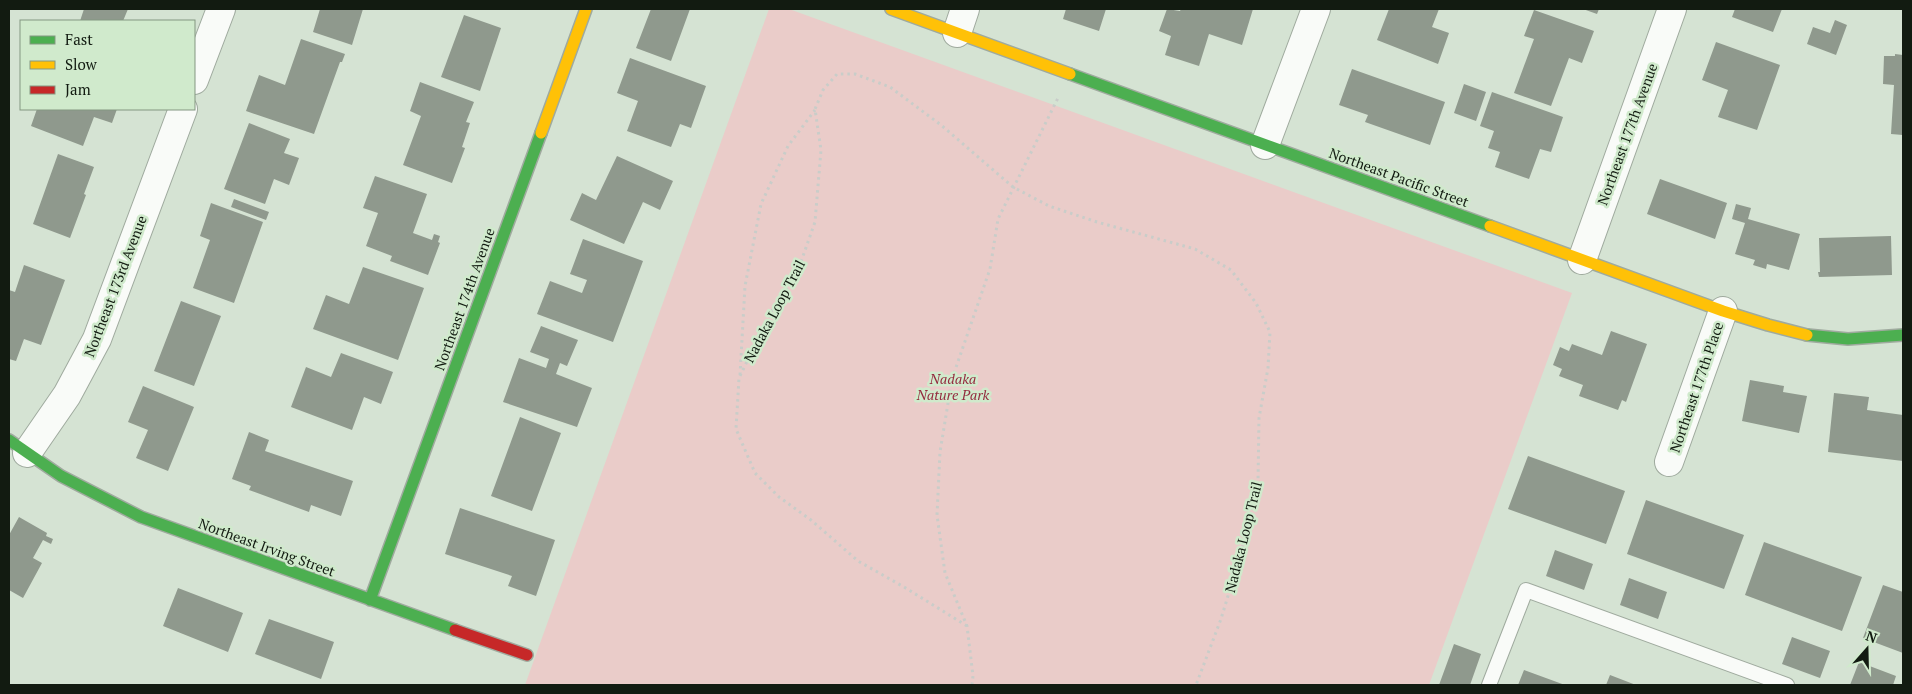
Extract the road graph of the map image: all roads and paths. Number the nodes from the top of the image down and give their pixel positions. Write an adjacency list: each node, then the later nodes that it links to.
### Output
1 (221, 9): 8 (street)
2 (586, 9): 19 (street, Northeast 174th Avenue)
3 (891, 9): 6 (street, Northeast Pacific Street)
4 (1316, 9): 11 (street)
5 (1672, 9): 13 (street, Northeast 177th Avenue)
6 (961, 21): 7 (street, Northeast Pacific Street)
7 (1071, 74): 11 (street, Northeast Pacific Street); 12 (path)
8 (195, 77)
9 (815, 109): 12 (path, Nadaka Loop Trail); 16 (path); 16 (path, Nadaka Loop Trail)
10 (183, 110): 17 (street, Northeast 173rd Avenue)
11 (1266, 145): 13 (street, Northeast Pacific Street)
12 (1013, 187): 20 (path); 23 (path, Nadaka Loop Trail)
13 (1582, 260): 14 (street, Northeast Pacific Street)
14 (1722, 311): 15 (street, Northeast Pacific Street); 18 (street, Northeast 177th Place)
15 (1903, 335)
16 (739, 378): 20 (path, Nadaka Loop Trail)
17 (18, 446): 19 (street, Northeast Irving Street)
18 (1669, 462)
19 (370, 600): 21 (street, Northeast Irving Street)
20 (967, 626): 22 (path)
21 (527, 655)
22 (972, 685)
23 (1196, 685)
24 (1489, 685): 25 (lane)
25 (1787, 685)

